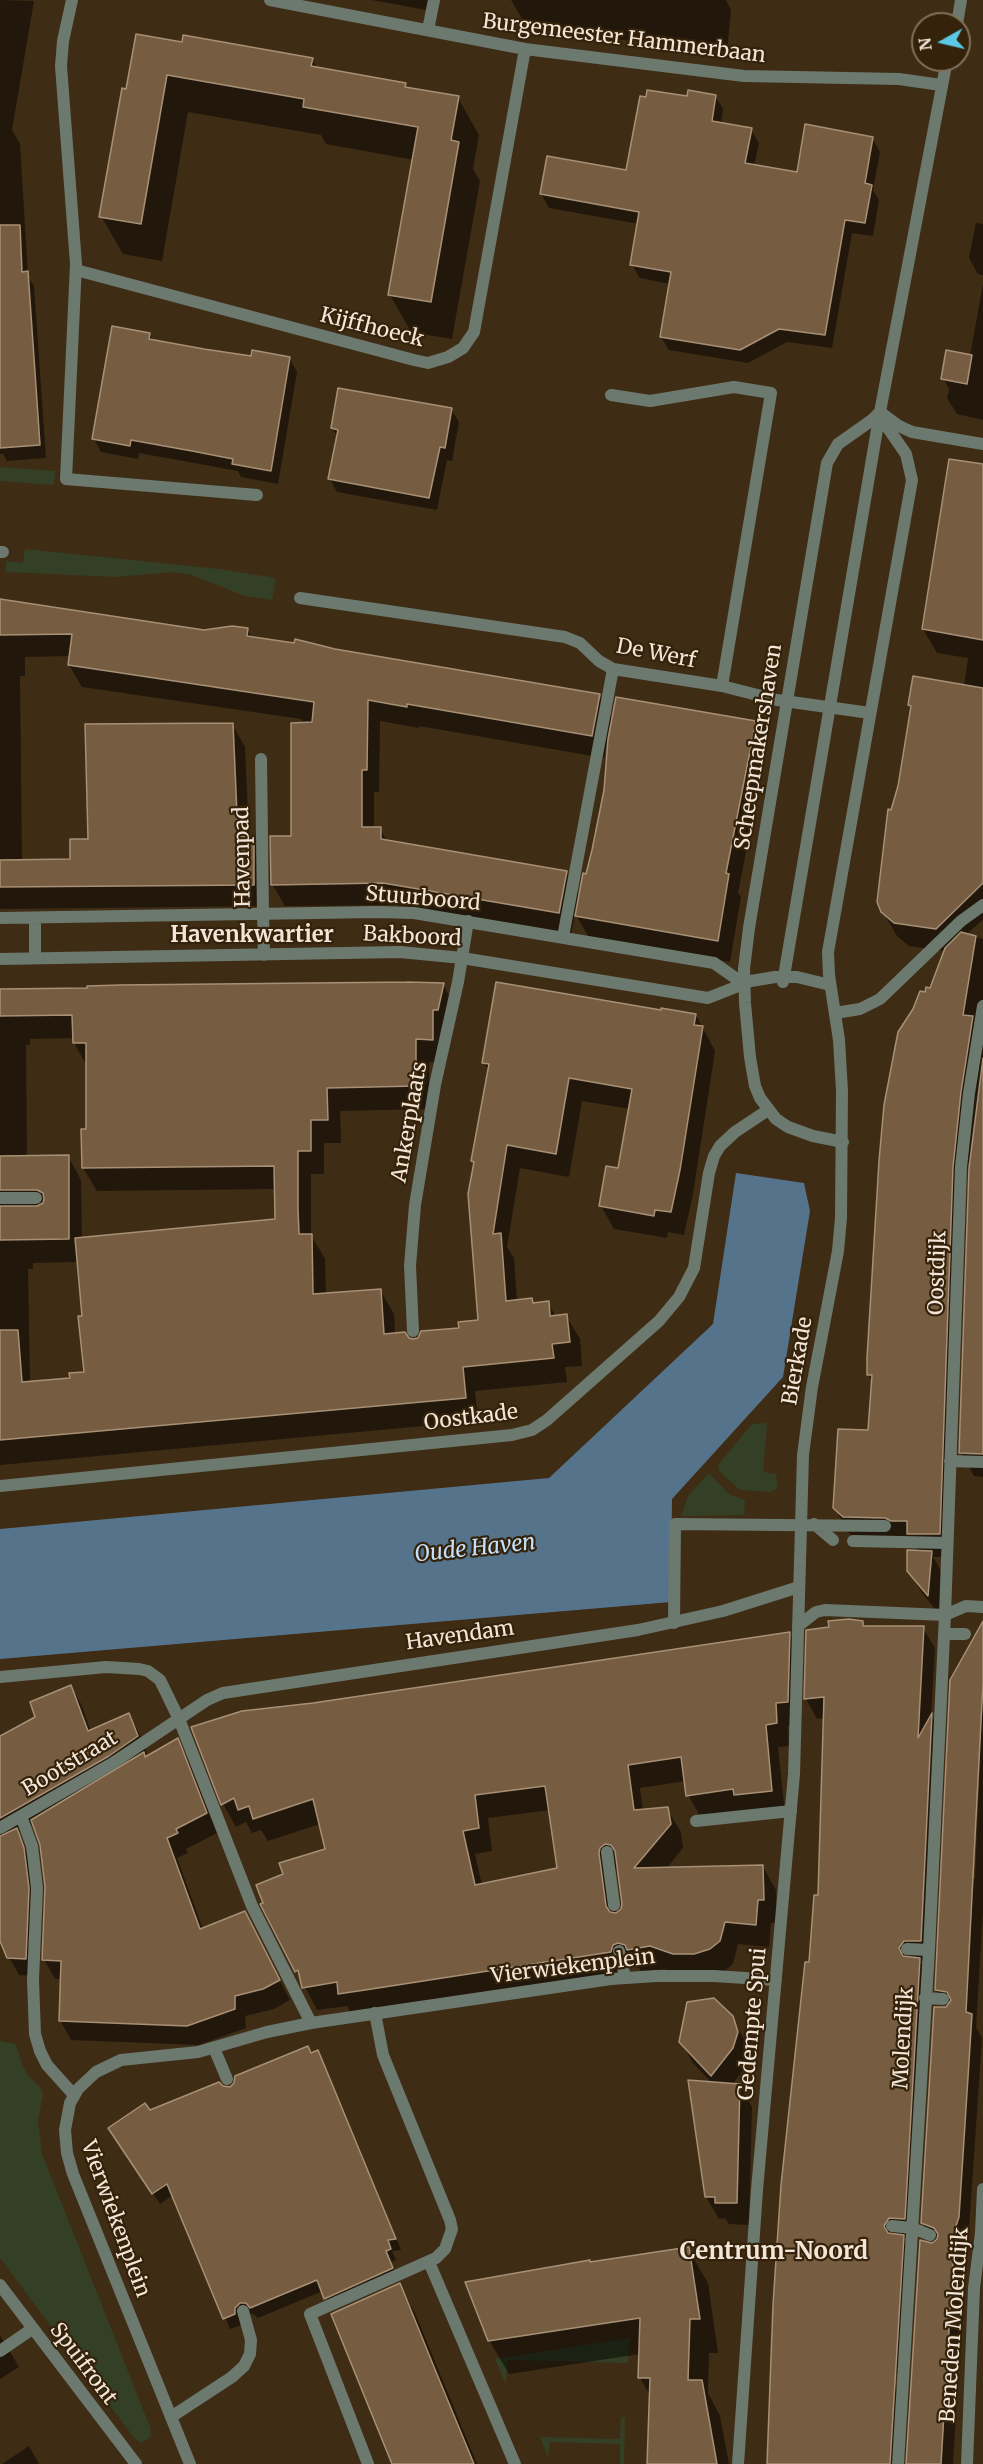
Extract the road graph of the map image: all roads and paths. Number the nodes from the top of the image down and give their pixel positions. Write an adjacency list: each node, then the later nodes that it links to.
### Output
1 (72, 0): 8 (street)
2 (270, 0): 4 (street, Burgemeester Hammerbaan)
3 (434, 0): 4 (street)
4 (428, 30): 5 (street, Burgemeester Hammerbaan)
5 (525, 49): 7 (street, Burgemeester Hammerbaan); 8 (street, Kijffhoeck)
6 (944, 72): 7 (street)
7 (941, 85): 10 (street)
8 (76, 270): 12 (street)
9 (611, 395): 15 (street)
10 (880, 412): 11 (street); 16 (street, Scheepmakershaven); 17 (street); 18 (street)
11 (983, 444)
12 (256, 495)
13 (300, 598): 14 (street, De Werf)
14 (613, 669): 15 (street, De Werf); 25 (street)
15 (722, 686): 16 (street, De Werf)
16 (786, 701): 17 (street, De Werf); 31 (street, Scheepmakershaven)
17 (830, 707): 18 (street, De Werf); 30 (street)
18 (870, 713): 32 (street)
19 (261, 759): 21 (street, Havenpad)
20 (983, 905): 34 (street)
21 (263, 914): 23 (street, Stuurboord); 24 (street, Stuurboord); 26 (street, Havenpad)
22 (0, 918): 23 (street, Stuurboord)
23 (34, 918): 27 (street)
24 (468, 921): 25 (street, Stuurboord); 28 (street, Ankerplaats)
25 (563, 937): 31 (street, Stuurboord)
26 (264, 955): 27 (street, Bakboord); 28 (street, Bakboord)
27 (35, 958): 29 (street, Bakboord)
28 (462, 958): 31 (street, Bakboord); 39 (street, Ankerplaats)
29 (0, 959)
30 (784, 979): 31 (street); 32 (street)
31 (744, 984): 35 (street, Scheepmakershaven)
32 (830, 986): 34 (street, Bierkade)
33 (983, 1006): 40 (street, Oostdijk)
34 (835, 1013): 36 (street, Bierkade)
35 (768, 1110): 36 (street); 42 (street, Oostkade)
36 (843, 1142): 43 (street, Bierkade)
37 (0, 1198): 38 (street)
38 (36, 1198)
39 (412, 1331)
40 (950, 1461): 41 (street); 48 (street, Oostdijk)
41 (983, 1462)
42 (0, 1486)
43 (800, 1523): 44 (street); 49 (street, Bierkade); 52 (street)
44 (814, 1524): 45 (street); 46 (street)
45 (885, 1526)
46 (833, 1540)
47 (853, 1541): 48 (street)
48 (947, 1543): 51 (street, Oostdijk)
49 (799, 1587): 52 (street, Havendam); 53 (street, Gedempte Spui)
50 (983, 1607): 51 (street)
51 (945, 1615): 53 (street); 54 (street, Molendijk)
52 (674, 1623): 57 (street, Havendam)
53 (798, 1626): 59 (street, Gedempte Spui)
54 (944, 1634): 55 (street); 66 (street, Molendijk)
55 (965, 1634)
56 (0, 1677): 57 (street)
57 (179, 1719): 58 (street, Havendam); 73 (street)
58 (139, 1746): 60 (street, Bootstraat)
59 (791, 1811): 61 (street); 69 (street, Gedempte Spui)
60 (21, 1816): 62 (street, Bootstraat); 76 (street, Bootstraat)
61 (696, 1821)
62 (0, 1828)
63 (607, 1852): 64 (street)
64 (614, 1905)
65 (907, 1949): 66 (street)
66 (929, 1950): 70 (street, Molendijk)
67 (619, 1951): 68 (street)
68 (625, 1977): 69 (street, Vierwiekenplein); 72 (street, Vierwiekenplein)
69 (776, 1980): 92 (street, Gedempte Spui)
70 (925, 1998): 71 (street); 79 (street, Molendijk)
71 (943, 1999)
72 (375, 2013): 73 (street, Vierwiekenplein); 82 (street)
73 (311, 2023): 74 (street, Vierwiekenplein)
74 (214, 2048): 75 (street); 76 (street, Vierwiekenplein)
75 (227, 2079)
76 (74, 2095): 87 (street, Vierwiekenplein)
77 (983, 2189): 80 (street, Beneden Molendijk)
78 (892, 2226): 79 (street)
79 (912, 2228): 81 (street); 93 (street, Molendijk)
80 (982, 2233): 94 (street, Beneden Molendijk)
81 (930, 2235)
82 (429, 2262): 90 (street); 91 (street)
83 (0, 2285): 85 (street, Spuifront)
84 (243, 2311): 87 (street)
85 (32, 2329): 86 (street); 88 (street, Spuifront)
86 (0, 2351)
87 (171, 2417): 89 (street, Vierwiekenplein)
88 (136, 2464)
89 (189, 2464)
90 (368, 2464)
91 (515, 2464)
92 (738, 2464)
93 (898, 2464)
94 (967, 2464)

